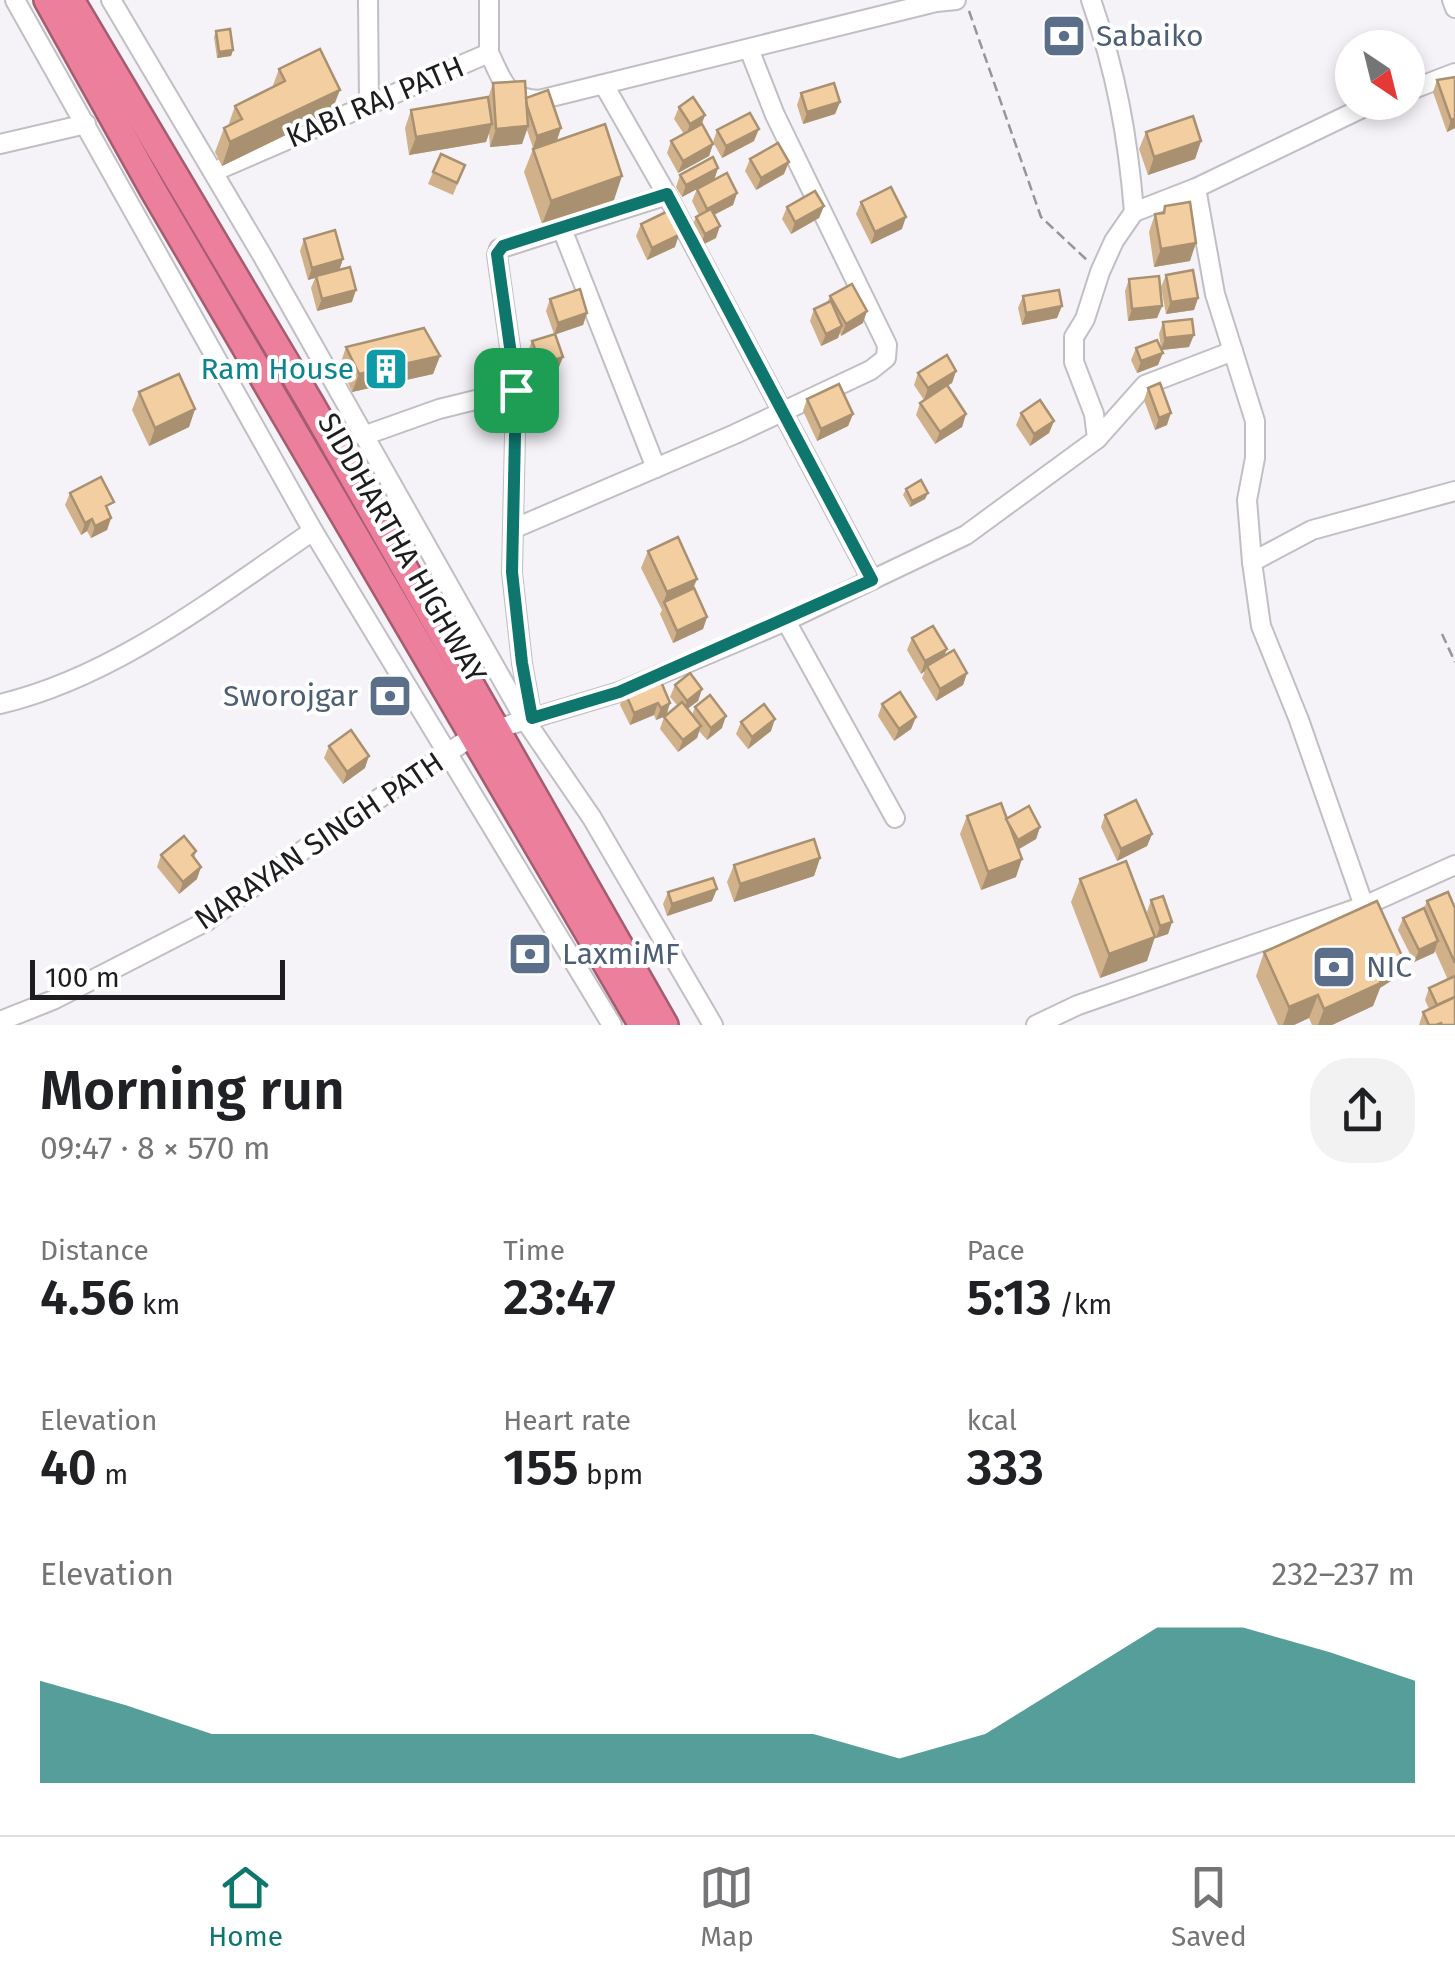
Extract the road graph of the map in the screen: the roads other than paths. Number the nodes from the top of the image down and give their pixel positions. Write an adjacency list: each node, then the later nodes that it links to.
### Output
1 (15, 0): 19 (street)
2 (47, 0): 40 (highway, SIDDHARTHA HIGHWAY)
3 (72, 0): 40 (highway, SIDDHARTHA HIGHWAY)
4 (112, 0): 21 (street)
5 (368, 0): 17 (street)
6 (490, 0): 13 (street, KABI RAJ PATH)
7 (956, 0): 10 (street)
8 (1091, 0): 24 (street)
9 (1452, 0): 11 (street)
10 (888, 7): 12 (street)
11 (1455, 8)
12 (750, 49): 16 (street); 28 (street)
13 (488, 53): 16 (street); 17 (street, KABI RAJ PATH)
14 (1455, 73): 15 (street)
15 (1425, 84)
16 (604, 85): 23 (street)
17 (369, 103): 21 (street, KABI RAJ PATH)
18 (1338, 120): 22 (street)
19 (86, 124): 20 (street); 34 (street)
20 (0, 144)
21 (213, 172): 29 (street)
22 (1196, 188): 24 (street); 26 (street)
23 (667, 194): 25 (street); 28 (street)
24 (1134, 212): 30 (street)
25 (562, 229): 27 (street); 31 (street)
26 (1233, 351): 30 (street, NARAYAN SINGH PATH); 35 (street)
27 (516, 390): 29 (street); 33 (street)
28 (782, 411): 31 (street); 36 (street)
29 (363, 436): 39 (street)
30 (1097, 439): 36 (street, NARAYAN SINGH PATH)
31 (656, 468): 33 (street)
32 (1455, 491): 35 (street)
33 (513, 529): 39 (street)
34 (312, 531): 38 (street); 41 (street)
35 (1252, 562): 44 (street)
36 (872, 580): 37 (street, NARAYAN SINGH PATH)
37 (786, 620): 39 (street, NARAYAN SINGH PATH); 42 (street)
38 (0, 704)
39 (528, 719): 40 (street, NARAYAN SINGH PATH); 49 (street)
40 (485, 732): 41 (street, NARAYAN SINGH PATH); 47 (highway, SIDDHARTHA HIGHWAY); 48 (highway, SIDDHARTHA HIGHWAY)
41 (447, 753): 45 (street, NARAYAN SINGH PATH); 46 (street)
42 (895, 818)
43 (1455, 865): 44 (street)
44 (1364, 906): 50 (street)
45 (0, 1022)
46 (612, 1025)
47 (642, 1025)
48 (665, 1025)
49 (713, 1025)
50 (1036, 1025)

